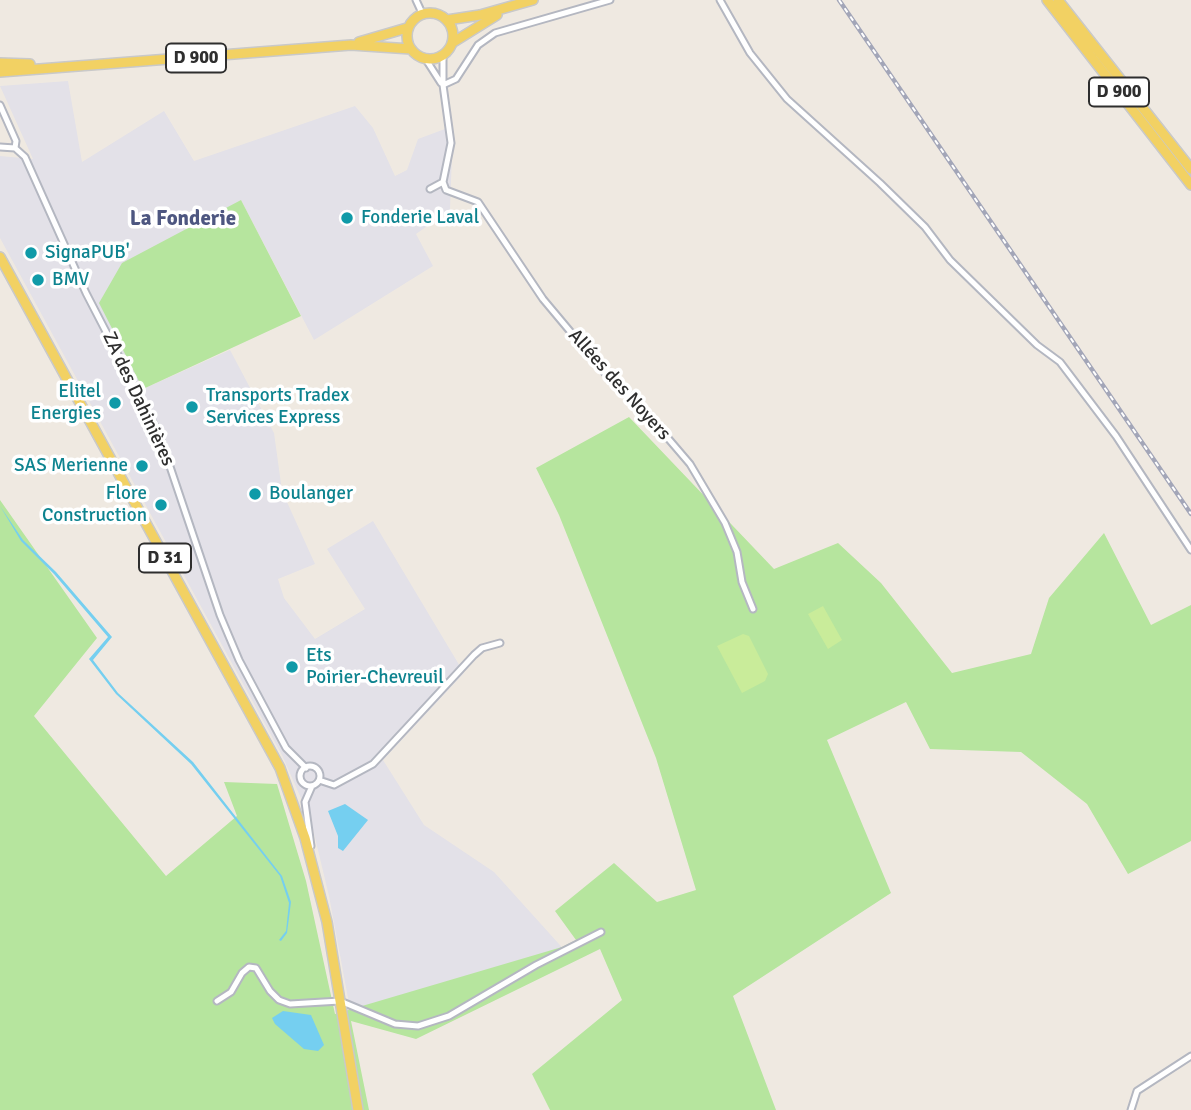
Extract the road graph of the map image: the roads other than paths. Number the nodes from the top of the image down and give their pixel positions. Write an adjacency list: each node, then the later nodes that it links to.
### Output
1 (416, 0): 8 (street)
2 (533, 0): 7 (main road)
3 (610, 0): 18 (street)
4 (720, 0): 27 (street)
5 (1048, 0): 24 (main road, D 900)
6 (1058, 0): 22 (main road, D 900)
7 (508, 9): 9 (main road); 11 (main road)
8 (422, 13): 9 (main road); 10 (main road)
9 (447, 20): 11 (main road)
10 (407, 28): 12 (main road, D 900); 13 (main road)
11 (452, 43): 14 (main road)
12 (351, 45): 13 (main road, D 900); 17 (main road, D 900)
13 (411, 49): 15 (main road)
14 (443, 55): 15 (main road); 18 (street)
15 (425, 58): 18 (street)
16 (0, 68): 17 (main road, D 900); 17 (main road)
17 (42, 68)
18 (443, 85): 23 (street)
19 (0, 105): 21 (street, ZA des Dahinières)
20 (0, 147): 21 (street)
21 (15, 148): 30 (street, ZA des Dahinières)
22 (1191, 169)
23 (443, 183): 25 (street); 28 (street, Allées des Noyers)
24 (1191, 184)
25 (430, 189)
26 (0, 257): 33 (main road, D 31)
27 (1191, 550)
28 (753, 610)
29 (500, 643): 31 (street)
30 (306, 768): 31 (street); 32 (street)
31 (319, 780): 32 (street)
32 (312, 786): 33 (street)
33 (314, 867): 36 (main road, D 31)
34 (601, 932): 36 (street)
35 (217, 1001): 36 (street)
36 (340, 1001): 38 (main road, D 31)
37 (1191, 1056): 39 (street)
38 (358, 1110)
39 (1131, 1110)

